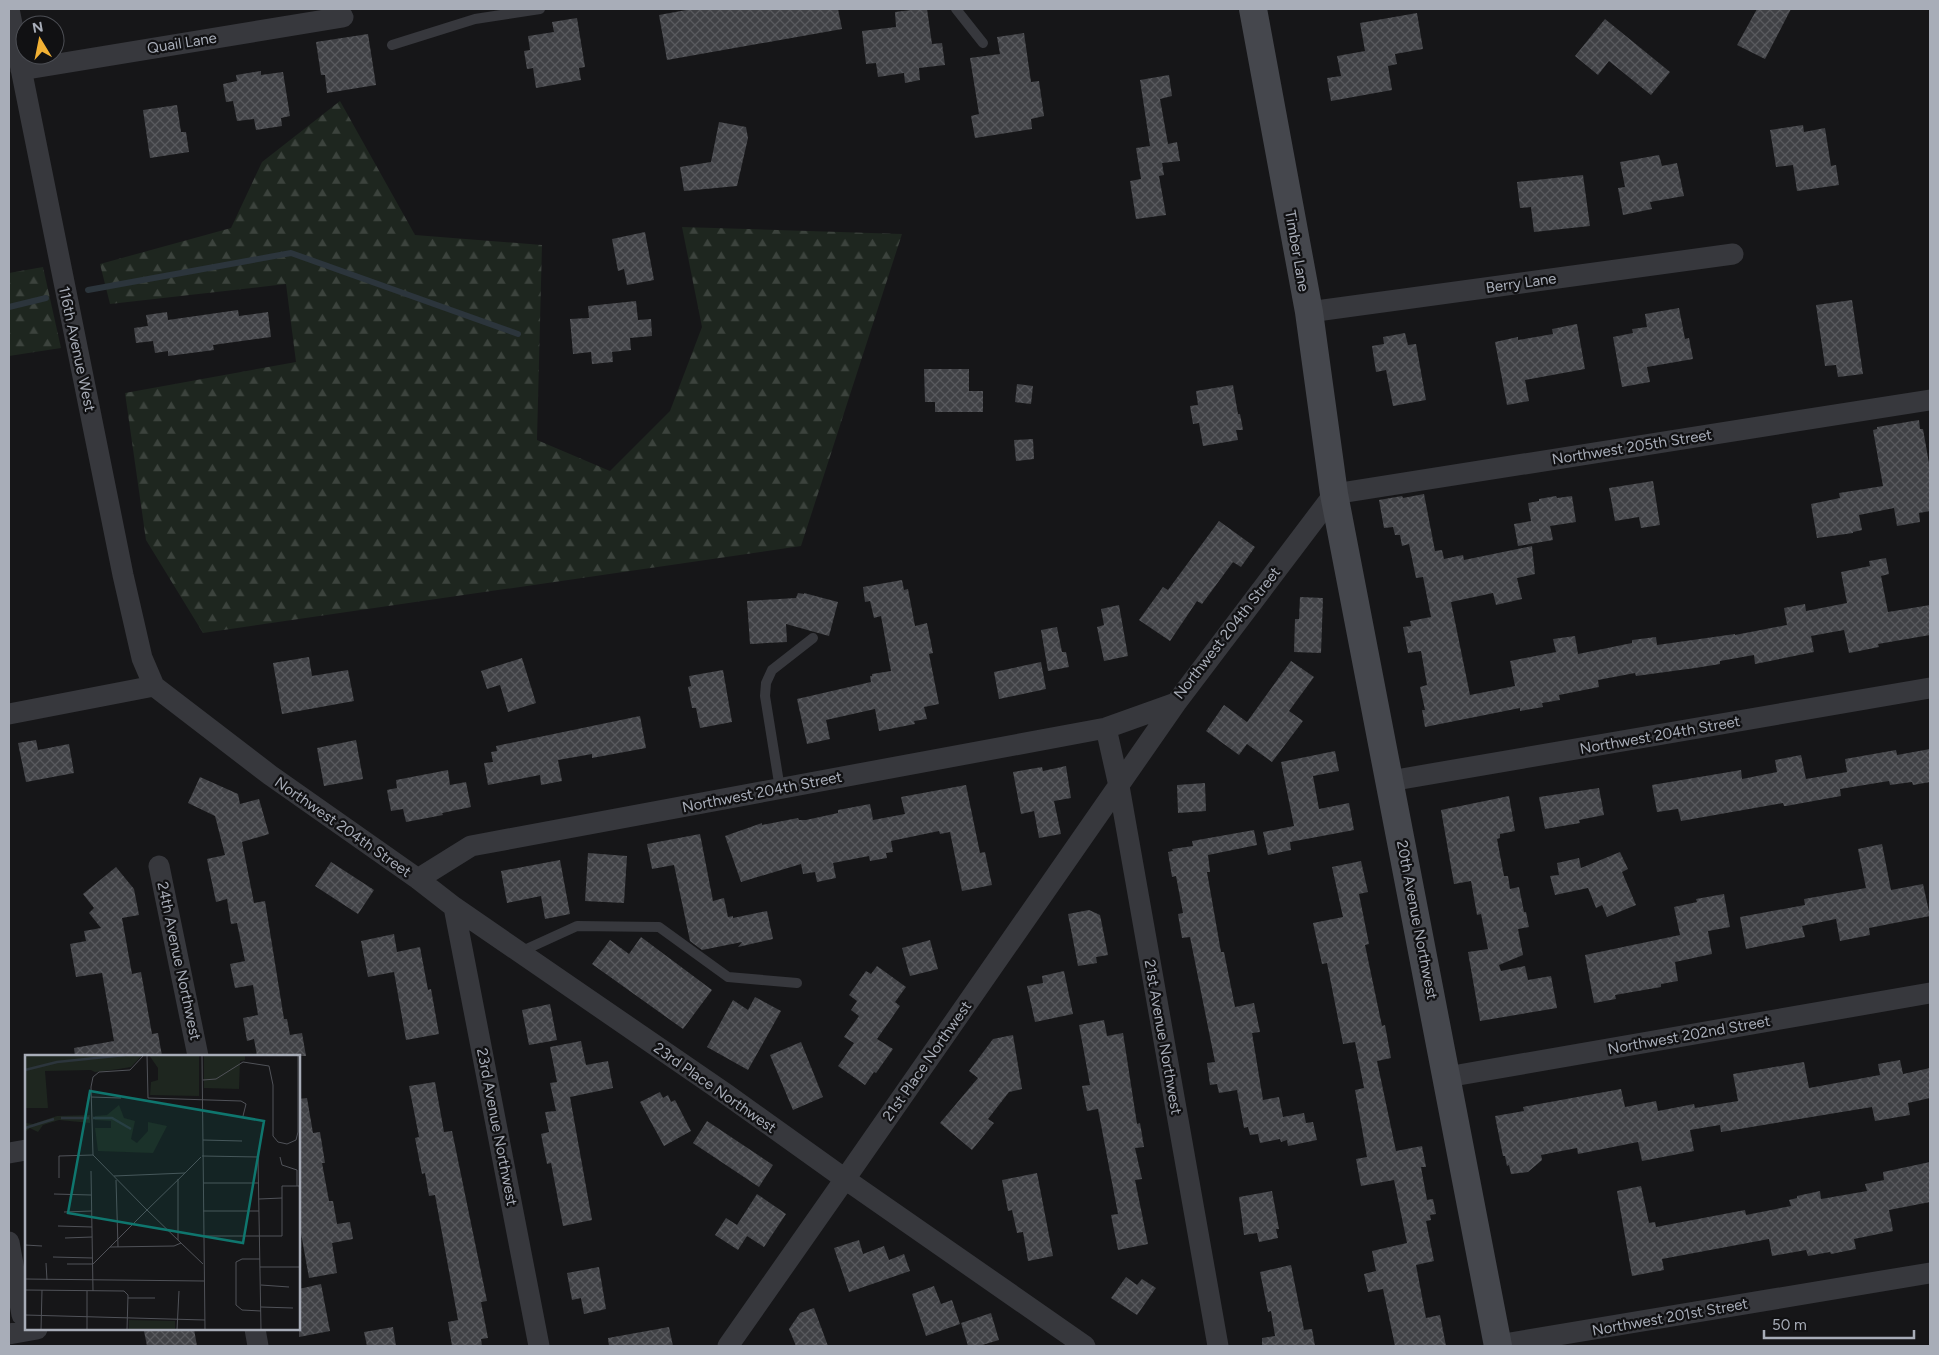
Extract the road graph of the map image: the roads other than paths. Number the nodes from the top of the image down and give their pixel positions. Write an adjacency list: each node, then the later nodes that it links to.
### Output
1 (9, 9): 8 (street, 116th Avenue West)
2 (540, 9): 7 (lane)
3 (956, 9): 6 (lane)
4 (1253, 9): 10 (street, Timber Lane)
5 (343, 17): 8 (street, Quail Lane)
6 (982, 43)
7 (392, 45)
8 (21, 70): 14 (street, 116th Avenue West)
9 (1733, 254): 10 (street, Berry Lane)
10 (1308, 312): 12 (street, Timber Lane)
11 (1930, 400): 12 (street, Northwest 205th Street)
12 (1334, 494): 16 (street, Northwest 204th Street); 19 (street, 20th Avenue Northwest)
13 (813, 638): 21 (lane)
14 (154, 686): 17 (street); 23 (street, Northwest 204th Street)
15 (1930, 688): 19 (street, Northwest 204th Street)
16 (1176, 702): 18 (street, Northwest 204th Street); 20 (street, 21st Place Northwest)
17 (9, 714)
18 (1106, 728): 20 (street, 21st Avenue Northwest); 21 (street, Northwest 204th Street)
19 (1390, 781): 29 (street, 20th Avenue Northwest)
20 (1119, 786): 32 (street, 21st Place Northwest); 43 (street, 21st Avenue Northwest)
21 (780, 789): 23 (street, Northwest 204th Street)
22 (159, 866): 28 (street, 24th Avenue Northwest)
23 (418, 879): 24 (street, 23rd Place Northwest)
24 (454, 907): 25 (street, 23rd Place Northwest); 40 (street, 23rd Avenue Northwest)
25 (519, 952): 26 (lane); 32 (street, 23rd Place Northwest)
26 (797, 983)
27 (1930, 993): 29 (street, Northwest 202nd Street)
28 (198, 1055)
29 (1447, 1077): 44 (street, 20th Avenue Northwest)
30 (25, 1150): 31 (street)
31 (9, 1153)
32 (845, 1179): 41 (street); 42 (street)
33 (9, 1242): 35 (street)
34 (1930, 1273): 44 (street, Northwest 201st Street)
35 (25, 1303)
36 (25, 1325): 38 (street)
37 (255, 1330): 39 (street)
38 (9, 1334)
39 (258, 1346)
40 (540, 1346)
41 (728, 1346)
42 (1085, 1346)
43 (1218, 1346)
44 (1498, 1346)

